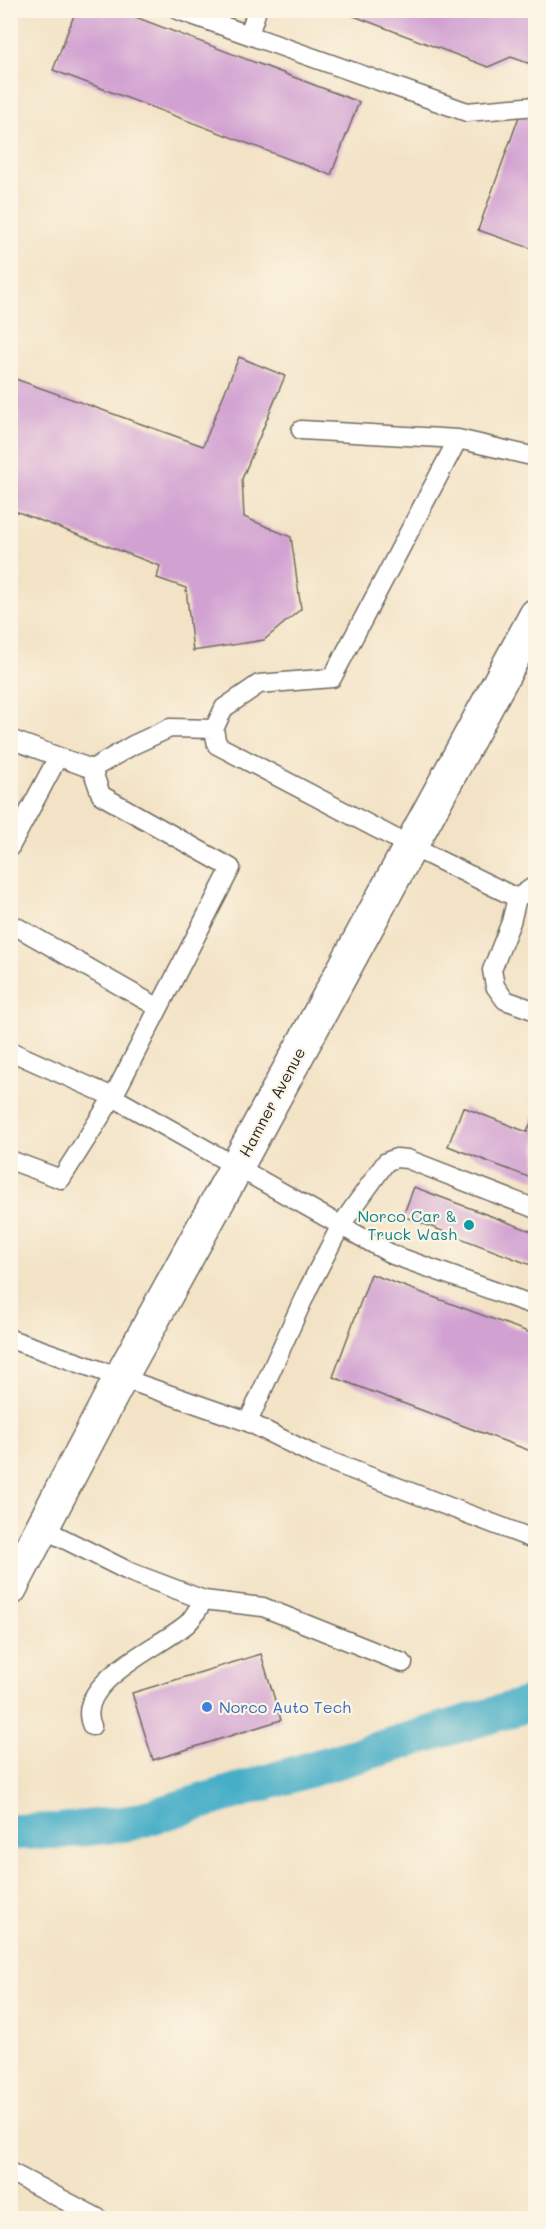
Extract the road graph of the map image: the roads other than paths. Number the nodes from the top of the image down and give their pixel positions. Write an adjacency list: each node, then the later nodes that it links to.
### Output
1 (178, 10): 3 (lane)
2 (257, 10): 3 (lane)
3 (249, 35): 4 (lane)
4 (536, 106)
5 (301, 430): 6 (lane)
6 (458, 439): 7 (lane); 9 (lane)
7 (536, 457)
8 (536, 615): 13 (main road, Hamner Avenue)
9 (214, 729): 12 (lane); 13 (lane)
10 (10, 740): 11 (lane)
11 (58, 757): 12 (lane); 14 (lane)
12 (92, 769): 18 (lane)
13 (410, 846): 16 (lane); 23 (main road, Hamner Avenue)
14 (10, 847)
15 (536, 885): 16 (lane)
16 (517, 898): 19 (lane)
17 (10, 923): 18 (lane)
18 (159, 1008): 21 (lane)
19 (536, 1011)
20 (10, 1051): 21 (lane)
21 (113, 1097): 22 (lane); 23 (lane)
22 (10, 1160)
23 (237, 1166): 25 (lane); 28 (main road, Hamner Avenue)
24 (536, 1209): 25 (lane)
25 (341, 1225): 26 (lane); 29 (lane)
26 (536, 1306)
27 (10, 1339): 28 (lane)
28 (121, 1377): 29 (lane); 30 (main road, Hamner Avenue)
29 (248, 1422): 31 (lane)
30 (42, 1528): 32 (main road, Hamner Avenue); 33 (lane)
31 (536, 1540)
32 (10, 1589)
33 (204, 1600): 34 (lane); 35 (lane)
34 (403, 1663)
35 (92, 1726)
36 (10, 2172): 37 (lane)
37 (98, 2218)

